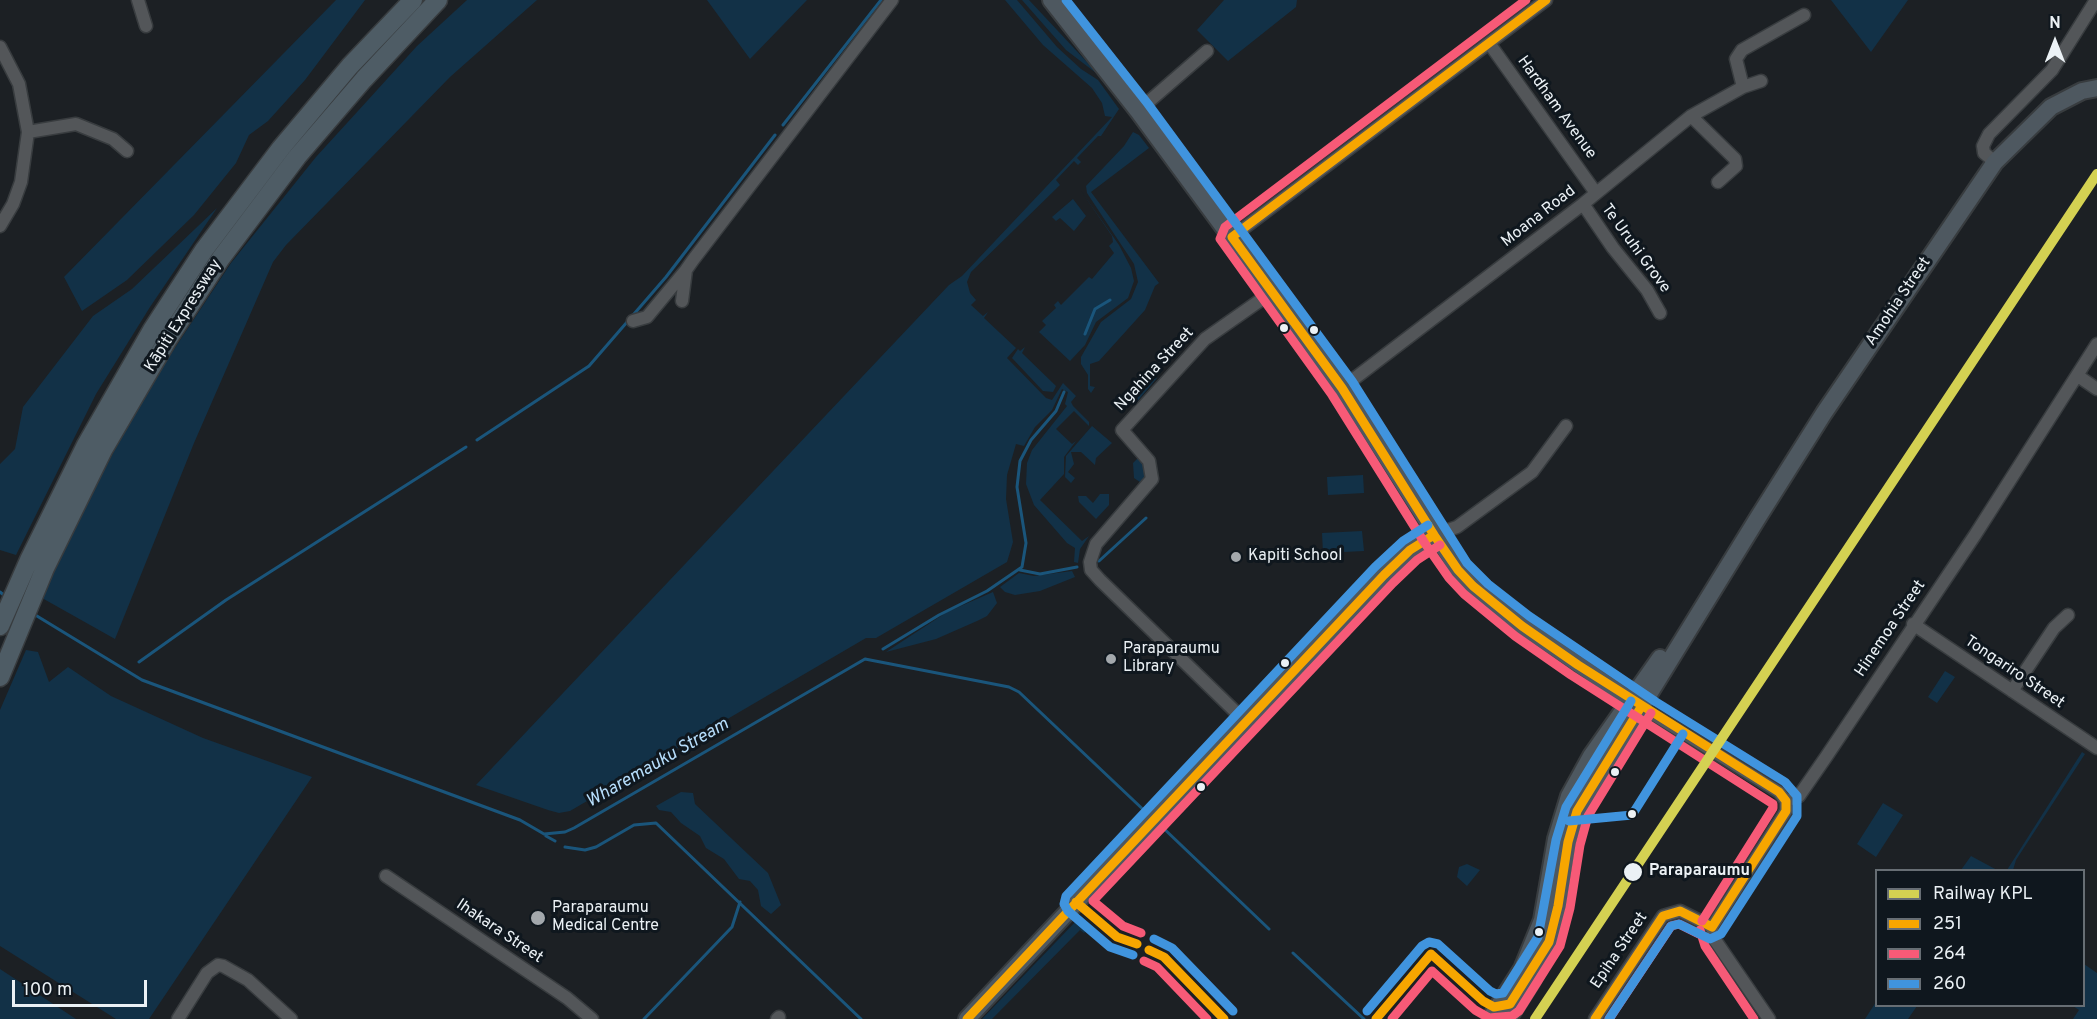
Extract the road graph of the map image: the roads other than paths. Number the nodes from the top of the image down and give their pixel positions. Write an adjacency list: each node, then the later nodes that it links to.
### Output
1 (138, 0): 11 (street)
2 (398, 0): 16 (highway)
3 (413, 0): 16 (highway, Kāpiti Expressway)
4 (438, 0): 15 (highway, Kāpiti Expressway)
5 (451, 0): 15 (highway)
6 (892, 0): 30 (street)
7 (1051, 0): 20 (main road)
8 (1545, 0): 12 (street)
9 (2094, 4): 24 (street)
10 (1804, 15): 18 (street)
11 (146, 26)
12 (1489, 43): 26 (street, Hardham Avenue); 29 (street)
13 (0, 47): 22 (street)
14 (1207, 51): 20 (street)
15 (386, 56): 41 (highway, Kāpiti Expressway)
16 (350, 66): 41 (highway, Kāpiti Expressway)
17 (1761, 81): 18 (street, Moana Road)
18 (1743, 87): 21 (street, Moana Road)
19 (2097, 88): 24 (main road, Amohia Street)
20 (1138, 111): 29 (main road)
21 (1691, 116): 25 (street); 26 (street, Moana Road)
22 (28, 132): 23 (street); 28 (street)
23 (127, 151)
24 (1995, 162): 47 (main road, Amohia Street)
25 (1718, 182)
26 (1596, 193): 27 (street, Moana Road)
27 (1583, 204): 33 (street, Te Uruhi Grove); 37 (street, Moana Road)
28 (0, 226)
29 (1232, 237): 31 (main road)
30 (686, 270): 32 (street); 34 (street)
31 (1272, 292): 37 (main road); 48 (street, Ngahina Street)
32 (682, 301)
33 (1660, 313)
34 (633, 321)
35 (2097, 344): 36 (street, Hinemoa Street)
36 (2078, 376): 38 (street); 43 (street, Hinemoa Street)
37 (1342, 388): 40 (main road)
38 (2097, 389)
39 (1566, 426): 40 (street)
40 (1434, 535): 47 (main road); 48 (main road)
41 (37, 564): 44 (highway, Kāpiti Expressway); 45 (highway, Kāpiti Expressway)
42 (2068, 615): 46 (street)
43 (1913, 624): 46 (street, Tongariro Street); 50 (street, Hinemoa Street)
44 (0, 626)
45 (0, 677)
46 (2012, 691): 49 (street, Tongariro Street)
47 (1635, 703): 50 (street); 53 (main road, Amohia Street); 53 (main road, Amohia Street)
48 (1245, 721): 57 (main road)
49 (2097, 748)
50 (1786, 801): 52 (street, Hinemoa Street)
51 (386, 876): 56 (street, Ihakara Street)
52 (1712, 927): 58 (street, Epiha Street); 59 (street)
53 (1498, 1015)
54 (178, 1019): 55 (street)
55 (291, 1019)
56 (592, 1019)
57 (967, 1019)
58 (1594, 1019)
59 (1769, 1019)

